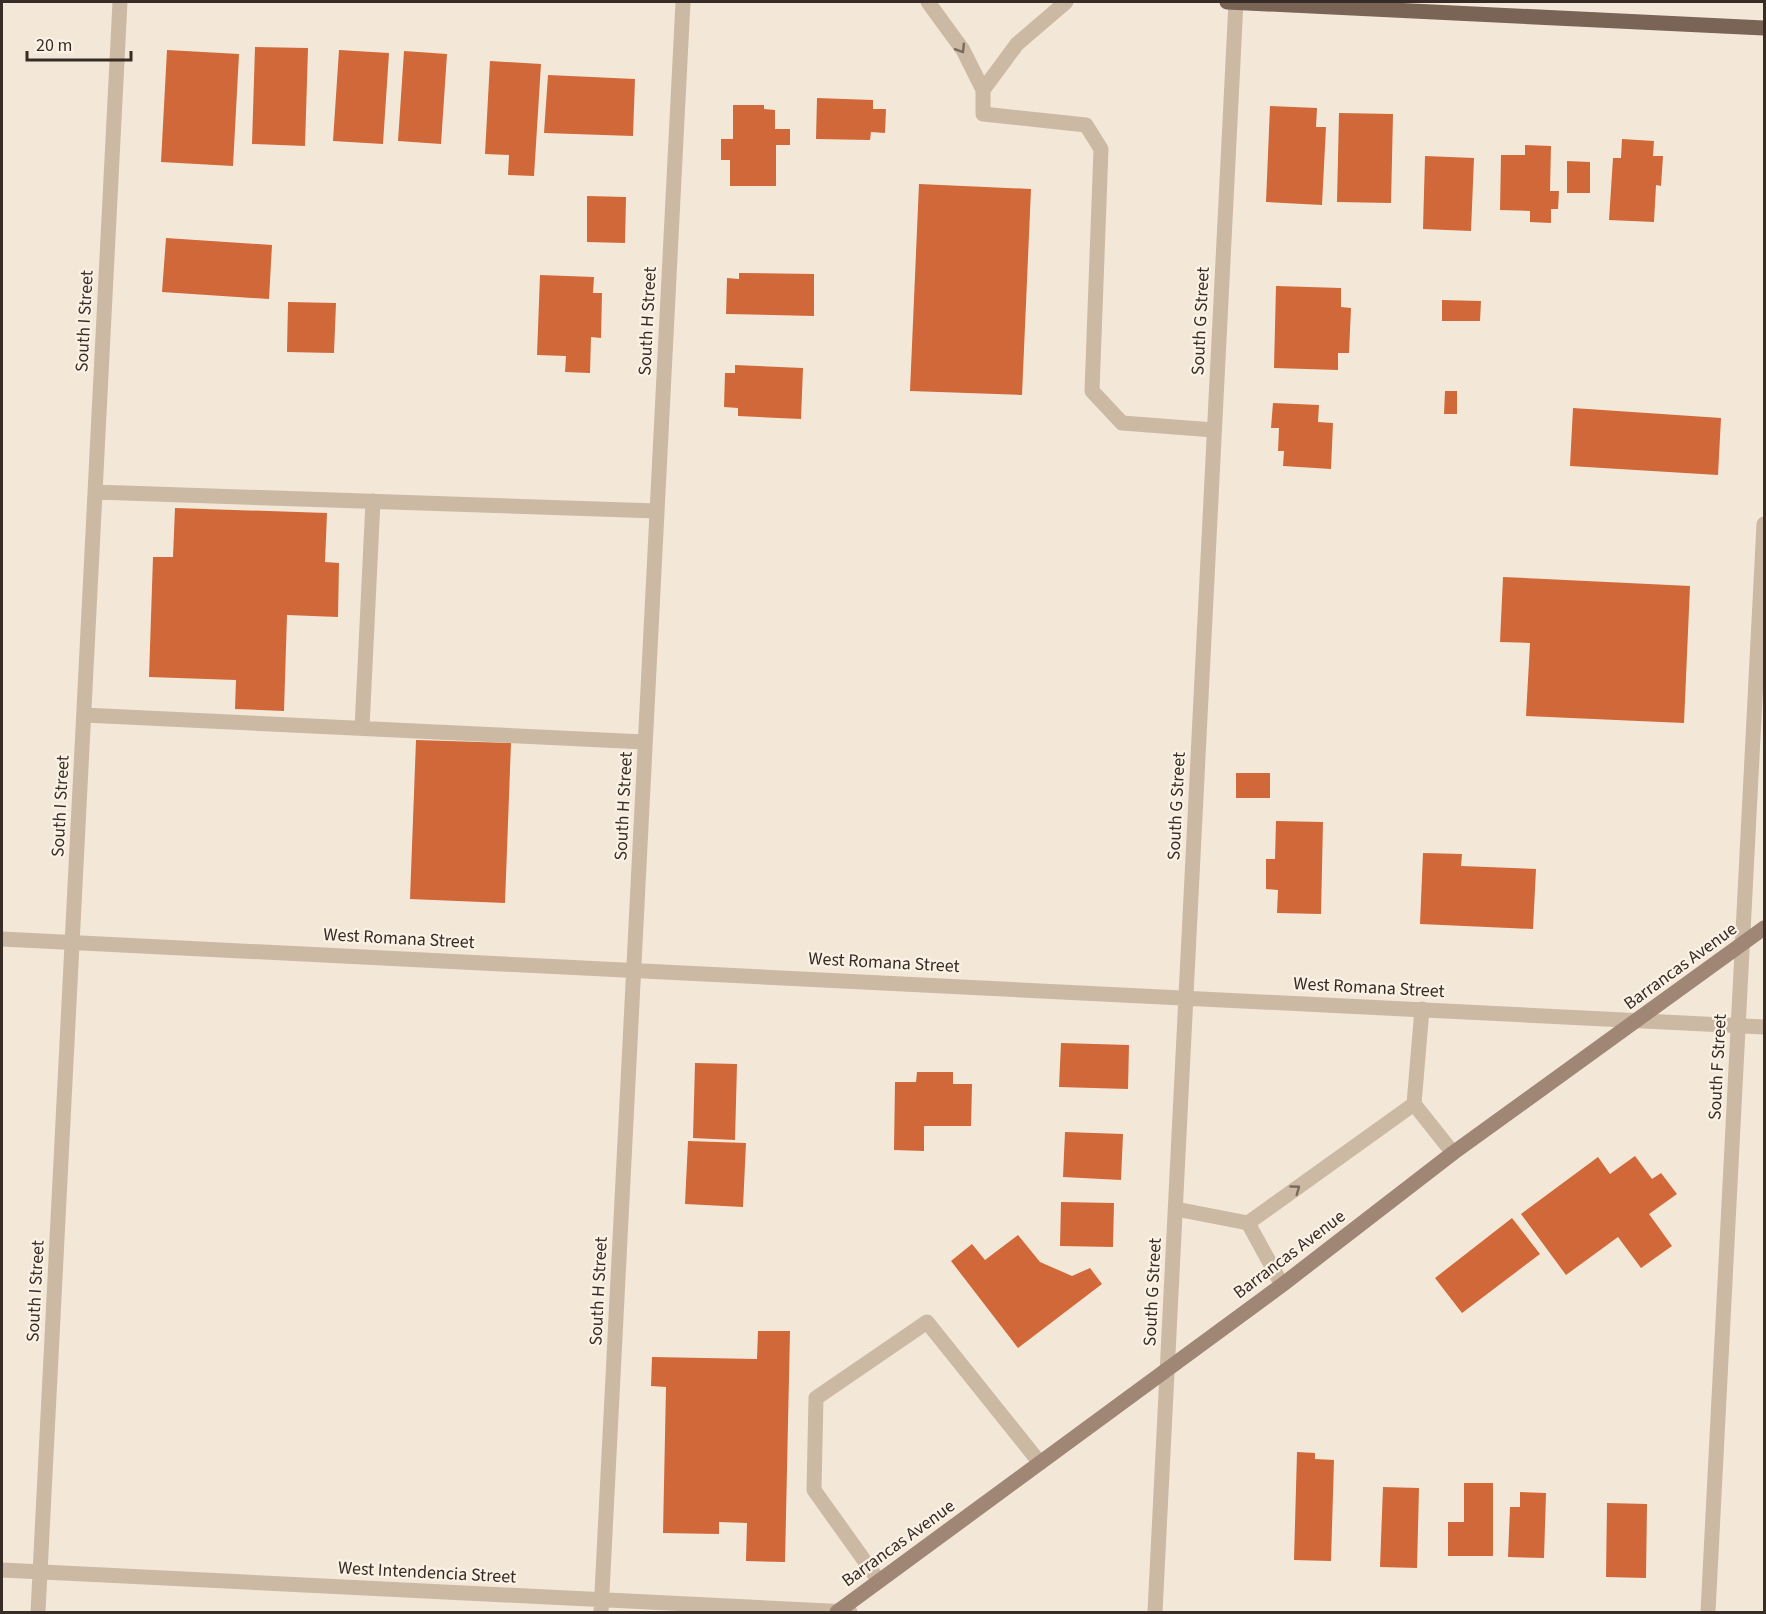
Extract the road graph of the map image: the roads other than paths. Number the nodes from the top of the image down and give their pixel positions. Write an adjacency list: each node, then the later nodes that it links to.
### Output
1 (120, 2): 10 (street, South I Street)
2 (683, 2): 12 (street, South H Street)
3 (927, 2): 8 (street, one-way to 8)
4 (1066, 2): 8 (street)
5 (1227, 2): 6 (main road)
6 (1236, 2): 7 (main road); 9 (street, South G Street)
7 (1764, 28)
8 (983, 90): 9 (street)
9 (1214, 430): 22 (street, South G Street)
10 (95, 492): 11 (street); 14 (street, South I Street)
11 (373, 501): 12 (street); 15 (street)
12 (657, 511): 16 (street, South H Street)
13 (1764, 524): 20 (street, South F Street)
14 (84, 715): 15 (street); 19 (street, South I Street)
15 (362, 728): 16 (street)
16 (645, 742): 21 (street, South H Street)
17 (1764, 928): 20 (main road, Barrancas Avenue)
18 (2, 939): 19 (street, West Romana Street)
19 (72, 942): 21 (street, West Romana Street); 35 (street, South I Street)
20 (1742, 944): 24 (main road, Barrancas Avenue); 25 (street, South F Street)
21 (634, 969): 22 (street, West Romana Street); 37 (street, South H Street)
22 (1186, 997): 23 (street, West Romana Street); 29 (street, South G Street)
23 (1422, 1009): 24 (street, West Romana Street); 27 (street)
24 (1638, 1021): 25 (street, West Romana Street); 28 (main road, Barrancas Avenue)
25 (1738, 1026): 26 (street, West Romana Street); 42 (street, South F Street)
26 (1764, 1027)
27 (1414, 1104): 28 (street); 30 (street, one-way to 27)
28 (1453, 1153): 31 (main road, Barrancas Avenue)
29 (1176, 1209): 30 (street); 32 (street, South G Street)
30 (1248, 1223): 31 (street)
31 (1282, 1285): 32 (main road, Barrancas Avenue)
32 (1168, 1368): 33 (main road, Barrancas Avenue); 41 (street, South G Street)
33 (1040, 1463): 36 (main road, Barrancas Avenue); 36 (street)
34 (2, 1570): 35 (street, West Intendencia Street)
35 (40, 1572): 37 (street, West Intendencia Street); 38 (street, South I Street)
36 (879, 1581): 39 (main road, Barrancas Avenue)
37 (601, 1606): 39 (street, West Intendencia Street)
38 (38, 1612)
39 (837, 1612): 40 (street, West Intendencia Street)
40 (850, 1612)
41 (1155, 1612)
42 (1708, 1612)

